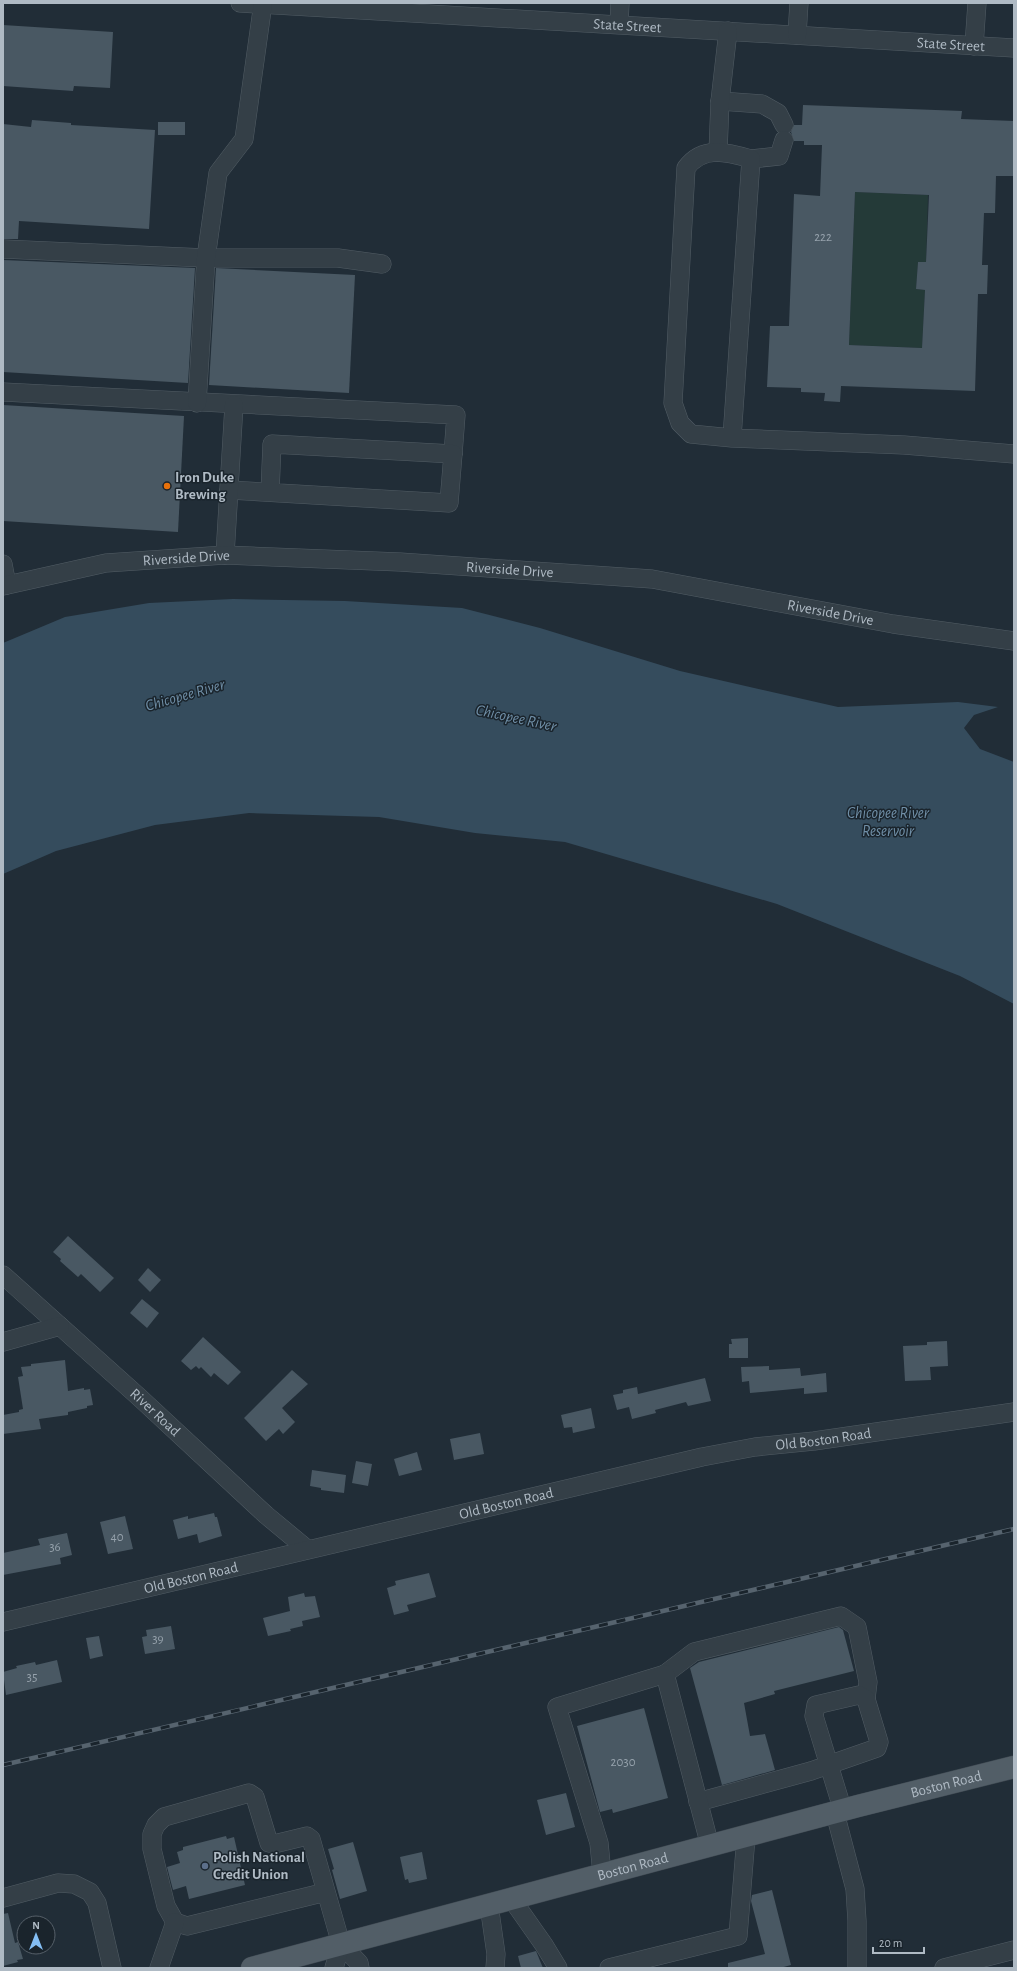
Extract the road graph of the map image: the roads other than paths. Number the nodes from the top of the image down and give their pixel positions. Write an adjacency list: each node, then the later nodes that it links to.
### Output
1 (240, 3): 5 (street, State Street)
2 (620, 3): 7 (street)
3 (799, 3): 9 (street)
4 (977, 3): 10 (street)
5 (262, 4): 6 (street, State Street); 16 (street)
6 (442, 9): 7 (street, State Street)
7 (619, 24): 8 (street, State Street)
8 (728, 31): 9 (street, State Street); 12 (street)
9 (796, 34): 10 (street, State Street)
10 (974, 46): 11 (street, State Street)
11 (1014, 48)
12 (720, 101): 13 (street); 14 (street)
13 (718, 152): 14 (street); 21 (street)
14 (750, 159): 21 (street)
15 (3, 249): 16 (street)
16 (206, 258): 17 (street); 19 (street)
17 (382, 264)
18 (3, 392): 19 (street)
19 (196, 403): 20 (street)
20 (234, 405): 22 (street); 24 (street)
21 (732, 438): 23 (street)
22 (453, 454): 25 (street); 25 (street)
23 (1014, 454)
24 (229, 490): 25 (street); 26 (street)
25 (270, 492)
26 (225, 555): 28 (street, Riverside Drive); 29 (street, Riverside Drive)
27 (3, 564): 28 (street)
28 (5, 586)
29 (1014, 640)
30 (3, 1275): 31 (street, River Road)
31 (60, 1326): 32 (street); 34 (street, River Road)
32 (3, 1342)
33 (1014, 1412): 34 (street, Old Boston Road)
34 (306, 1549): 35 (street, Old Boston Road)
35 (3, 1622)
36 (665, 1674): 37 (street); 40 (street); 44 (street)
37 (866, 1699): 38 (street); 38 (street)
38 (828, 1764): 40 (street); 41 (street)
39 (1014, 1767): 41 (main road, Boston Road)
40 (698, 1802): 43 (street)
41 (839, 1812): 42 (main road, Boston Road); 60 (street)
42 (746, 1837): 43 (main road, Boston Road); 59 (street)
43 (710, 1846): 44 (main road, Boston Road)
44 (602, 1874): 47 (main road, Boston Road)
45 (326, 1892): 49 (street); 49 (street); 50 (street)
46 (3, 1898): 52 (street)
47 (512, 1898): 48 (main road, Boston Road); 58 (street)
48 (489, 1905): 50 (main road, Boston Road); 57 (street)
49 (175, 1922): 53 (street)
50 (341, 1944): 54 (main road, Boston Road); 55 (street); 56 (street)
51 (1014, 1950): 61 (street)
52 (112, 1968)
53 (159, 1968)
54 (252, 1968)
55 (334, 1968)
56 (360, 1968)
57 (495, 1968)
58 (558, 1968)
59 (609, 1968)
60 (857, 1968)
61 (944, 1968)

